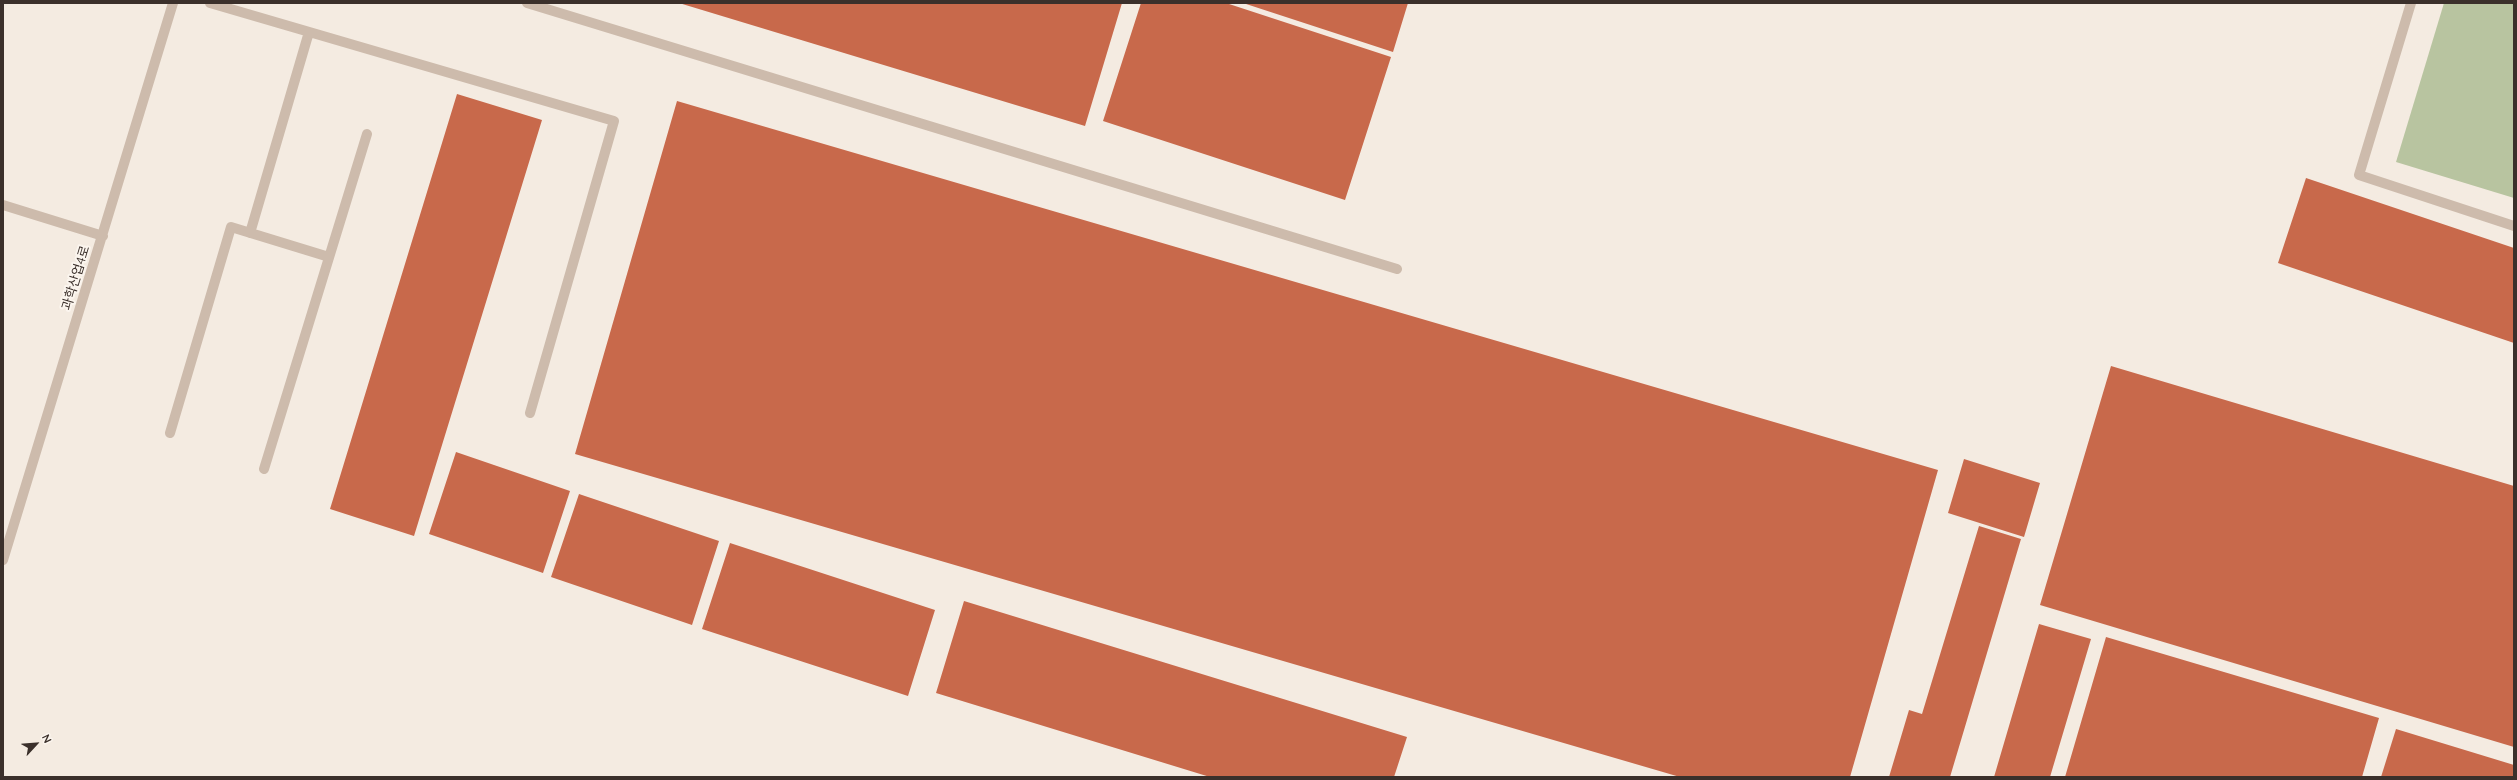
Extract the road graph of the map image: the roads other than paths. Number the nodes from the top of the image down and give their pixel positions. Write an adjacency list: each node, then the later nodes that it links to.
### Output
1 (173, 3): 10 (street, 과학산업4로)
2 (210, 3): 5 (street)
3 (527, 3): 12 (street)
4 (2411, 3): 8 (street)
5 (309, 32): 9 (street); 13 (street)
6 (367, 134): 11 (street)
7 (3, 205): 10 (street)
8 (2514, 226)
9 (250, 233): 11 (street); 14 (street)
10 (103, 236): 16 (street, 과학산업4로)
11 (329, 257): 15 (street)
12 (1397, 269)
13 (530, 414)
14 (170, 433)
15 (264, 470)
16 (3, 560)

